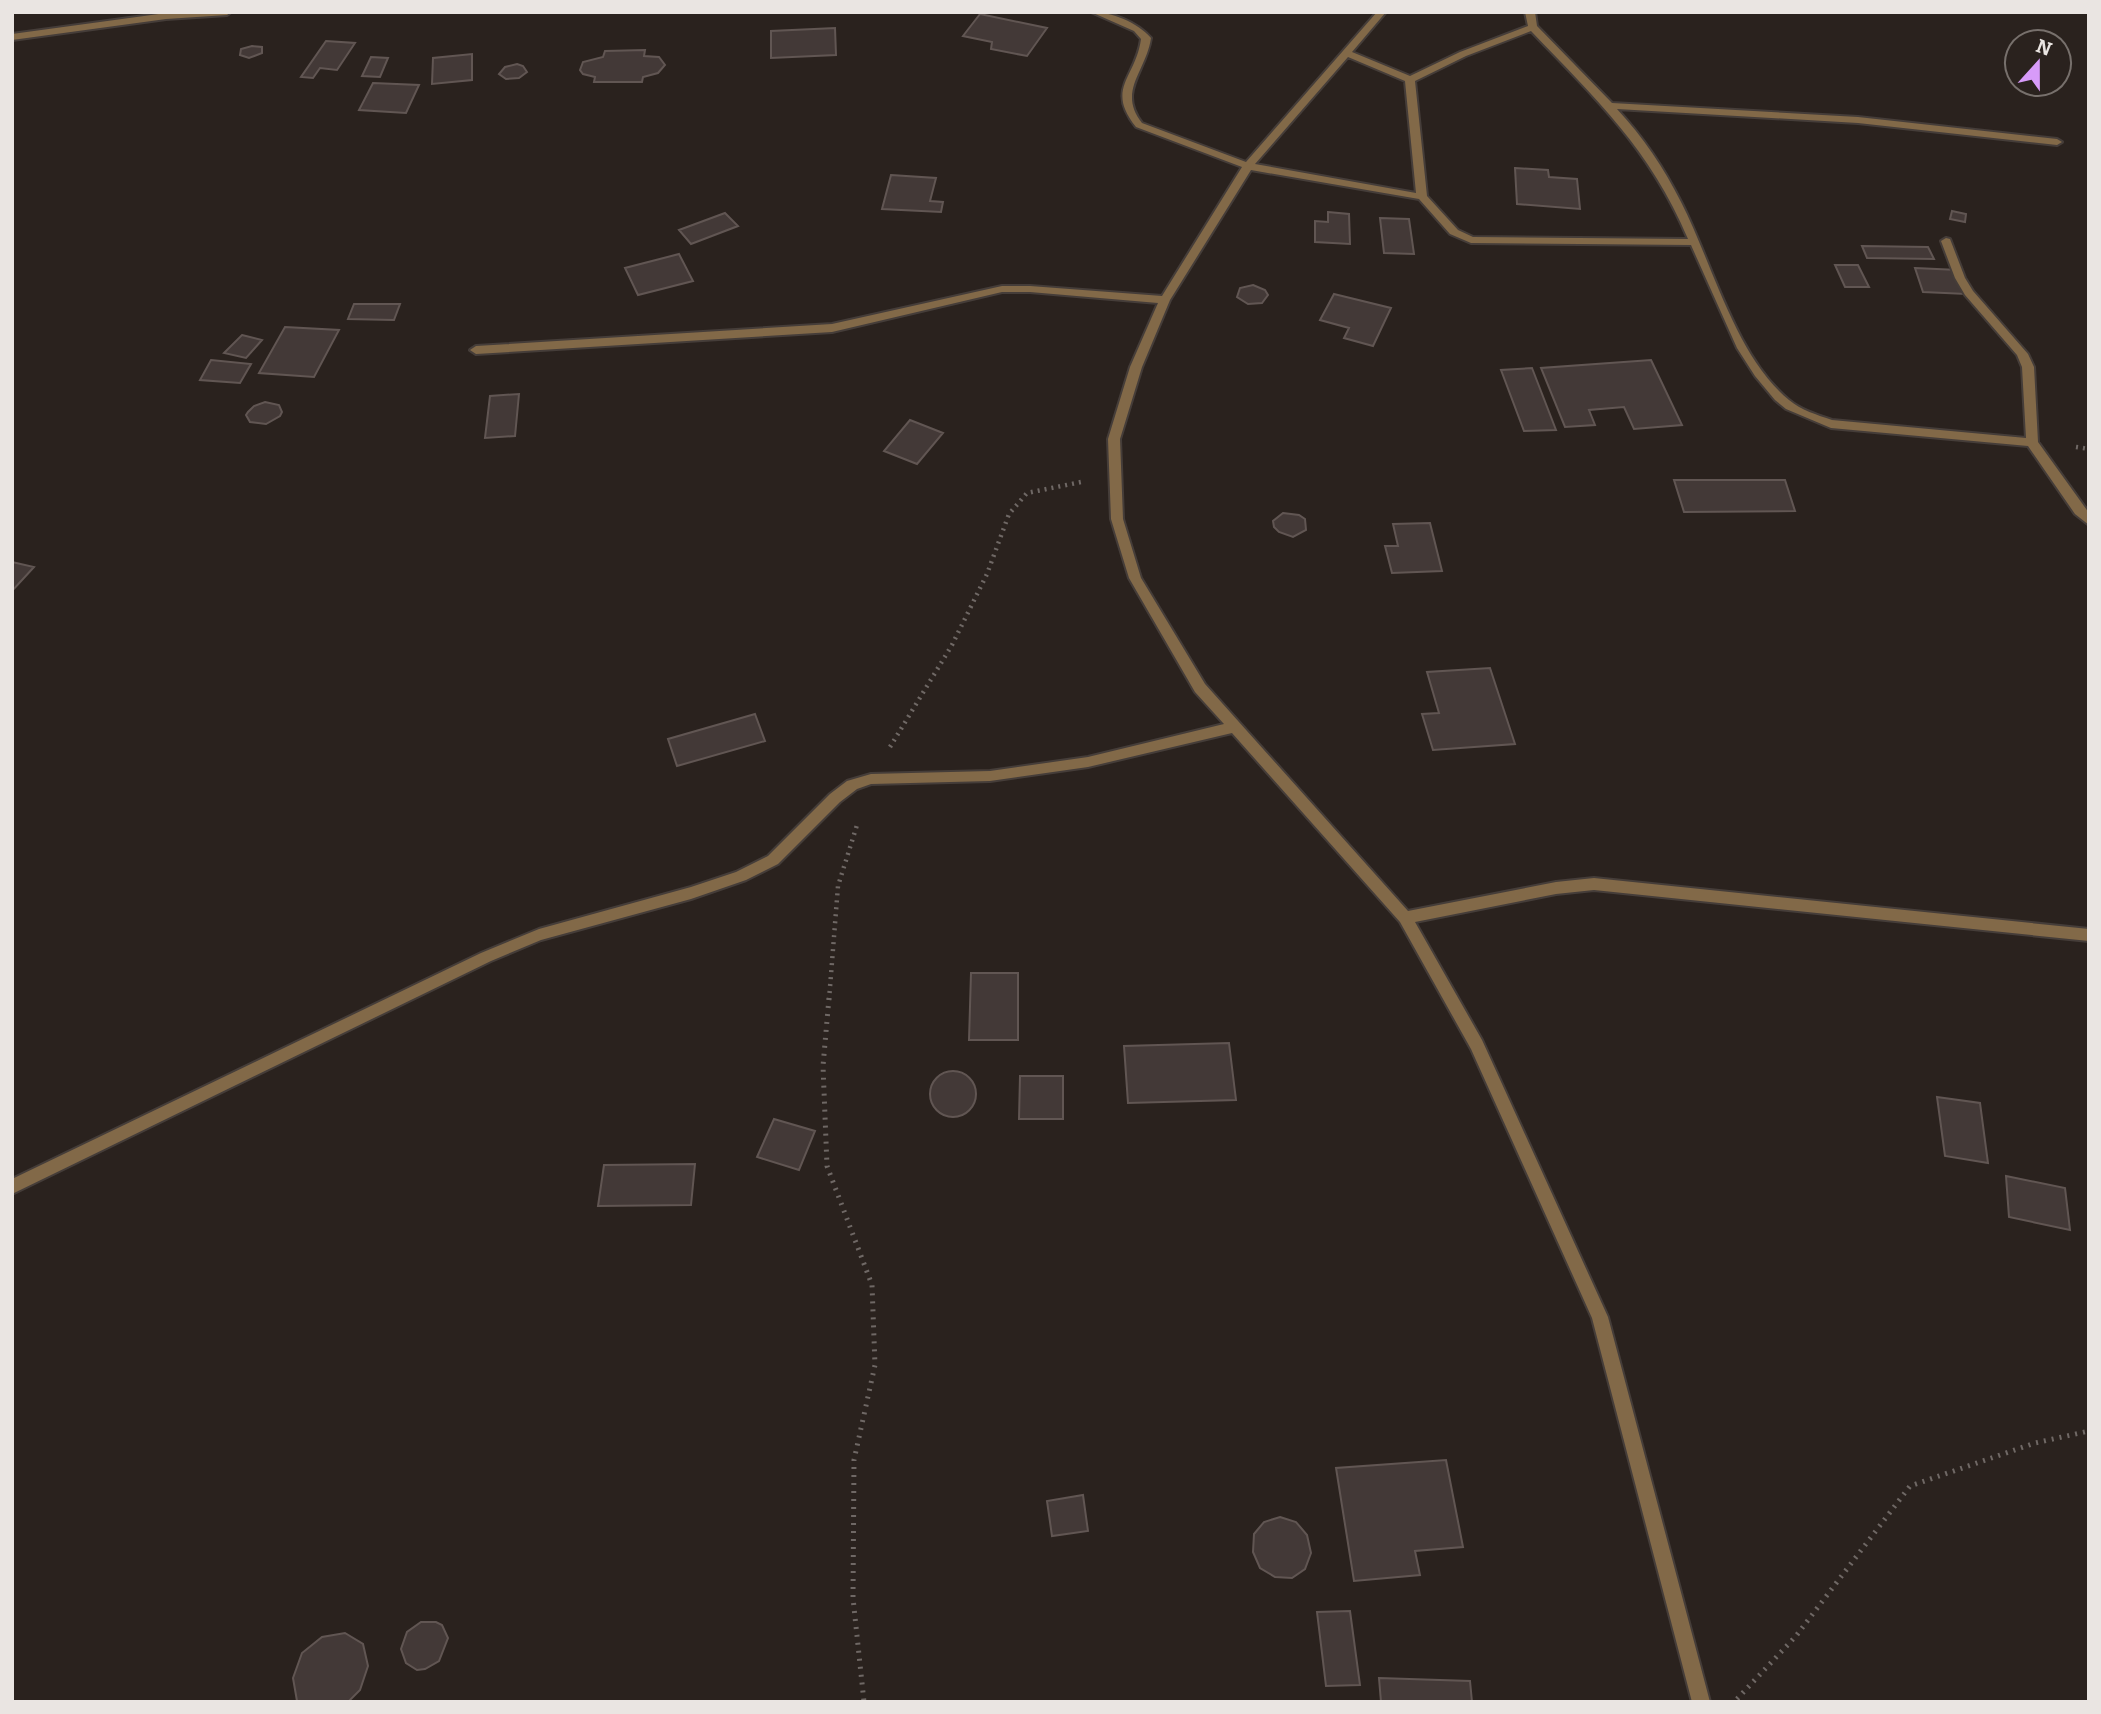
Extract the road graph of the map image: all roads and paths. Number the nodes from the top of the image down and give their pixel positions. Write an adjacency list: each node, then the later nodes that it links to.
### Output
1 (227, 12): 6 (street)
2 (1095, 12): 11 (street)
3 (1382, 12): 7 (street)
4 (1530, 12): 5 (street)
5 (1533, 27): 8 (street); 9 (street)
6 (12, 37)
7 (1345, 52): 8 (street); 11 (street)
8 (1409, 80): 12 (street)
9 (1613, 106): 10 (street); 14 (street)
10 (2057, 142)
11 (1248, 166): 12 (street); 15 (street)
12 (1422, 197): 14 (street)
13 (1946, 241): 17 (street)
14 (1693, 242): 17 (street)
15 (1165, 300): 16 (street); 18 (street)
16 (475, 350)
17 (2032, 442): 19 (street)
18 (1114, 476): 20 (street); 21 (path)
19 (2089, 521)
20 (1234, 726): 21 (street); 22 (street)
21 (871, 779): 24 (street); 26 (path)
22 (1405, 918): 23 (street); 27 (street)
23 (2089, 935)
24 (12, 1186)
25 (2089, 1431): 28 (path)
26 (864, 1702)
27 (1701, 1702)
28 (1734, 1702)

